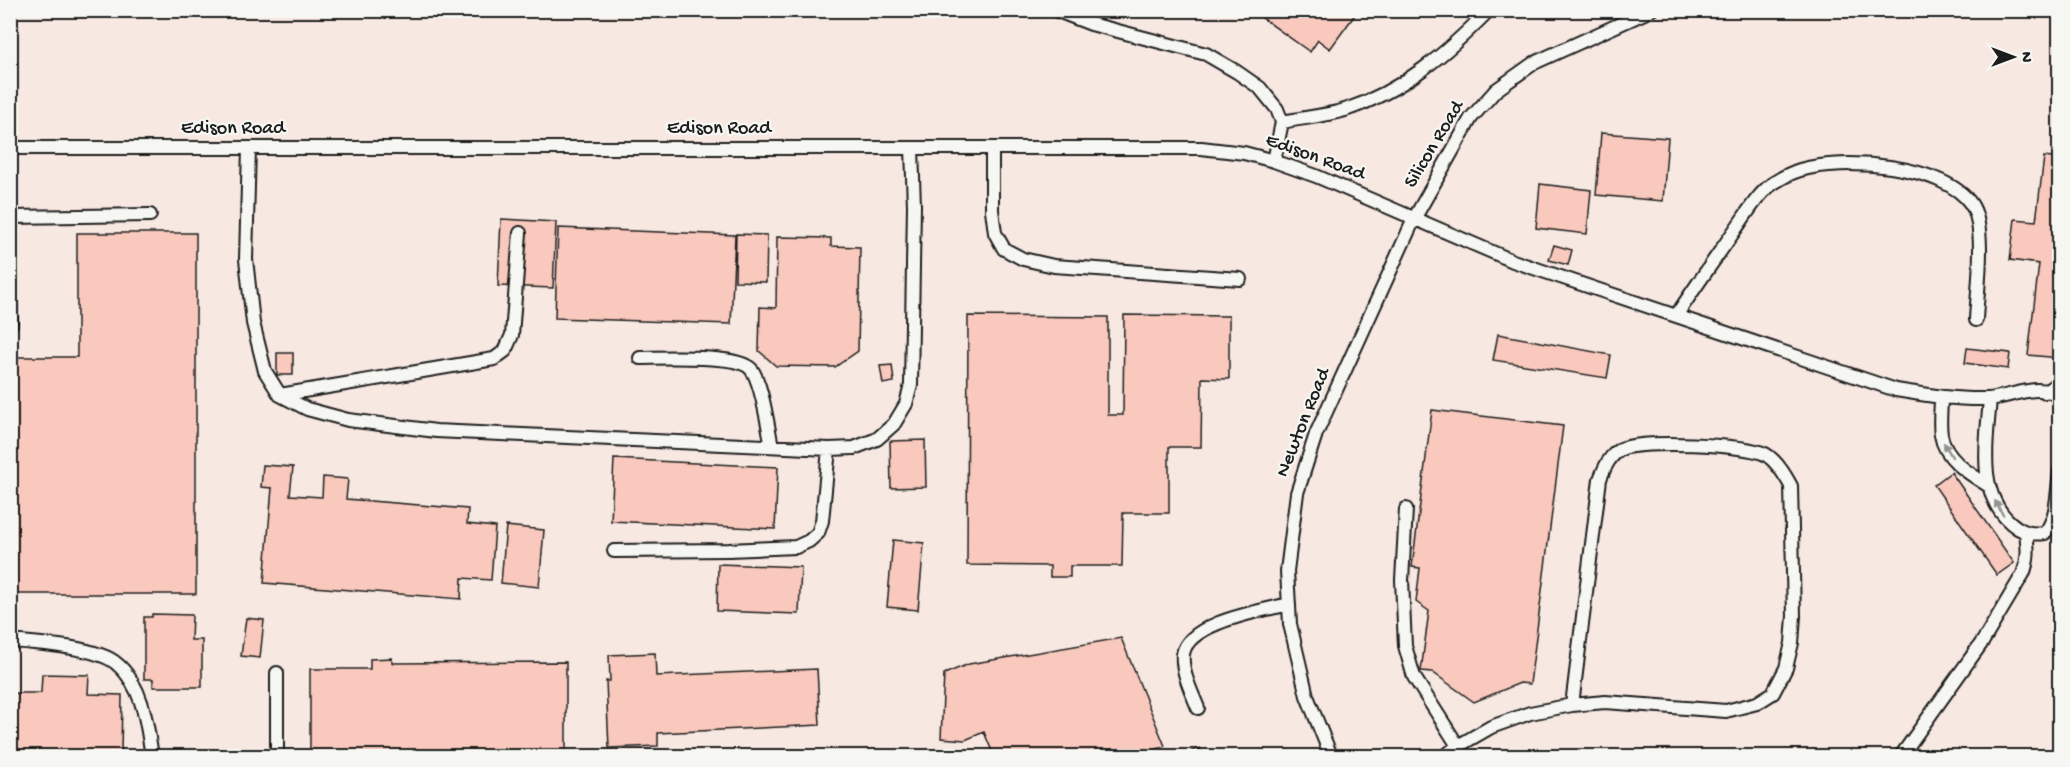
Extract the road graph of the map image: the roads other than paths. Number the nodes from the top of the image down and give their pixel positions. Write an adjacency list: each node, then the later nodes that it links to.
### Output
1 (1055, 10): 4 (lane)
2 (1489, 10): 4 (lane)
3 (1651, 10): 12 (lane, Silicon Road)
4 (1282, 122): 9 (lane)
5 (10, 148): 6 (lane, Edison Road)
6 (249, 148): 7 (lane, Edison Road); 22 (lane)
7 (912, 148): 8 (lane, Edison Road); 27 (lane)
8 (992, 148): 9 (lane, Edison Road); 14 (lane)
9 (1274, 161): 12 (lane, Edison Road)
10 (150, 215): 11 (lane)
11 (10, 217)
12 (1414, 219): 16 (lane, Edison Road); 33 (lane, Newton Road)
13 (520, 233): 22 (lane)
14 (1240, 279)
15 (10, 283): 18 (lane)
16 (1676, 316): 17 (lane); 23 (lane, Edison Road)
17 (1976, 320)
18 (11, 324)
19 (640, 358): 26 (lane)
20 (2060, 382): 21 (lane)
21 (2045, 392): 24 (lane); 25 (lane, Edison Road)
22 (280, 395): 26 (lane)
23 (1941, 397): 25 (lane, Edison Road); 29 (lane, one-way to 23)
24 (2060, 398)
25 (1990, 399): 29 (lane)
26 (772, 446): 27 (lane)
27 (829, 448): 32 (lane)
28 (2060, 471): 31 (lane)
29 (1989, 486): 31 (lane, one-way to 29)
30 (1406, 509): 38 (lane)
31 (2026, 532): 43 (lane)
32 (614, 551)
33 (1288, 604): 37 (lane); 41 (lane, Newton Road)
34 (10, 641): 39 (lane)
35 (277, 673): 40 (lane)
36 (1572, 705): 36 (lane); 38 (lane)
37 (1198, 708)
38 (1458, 746): 42 (lane)
39 (152, 756)
40 (277, 756)
41 (1331, 756)
42 (1445, 756)
43 (1900, 756)

